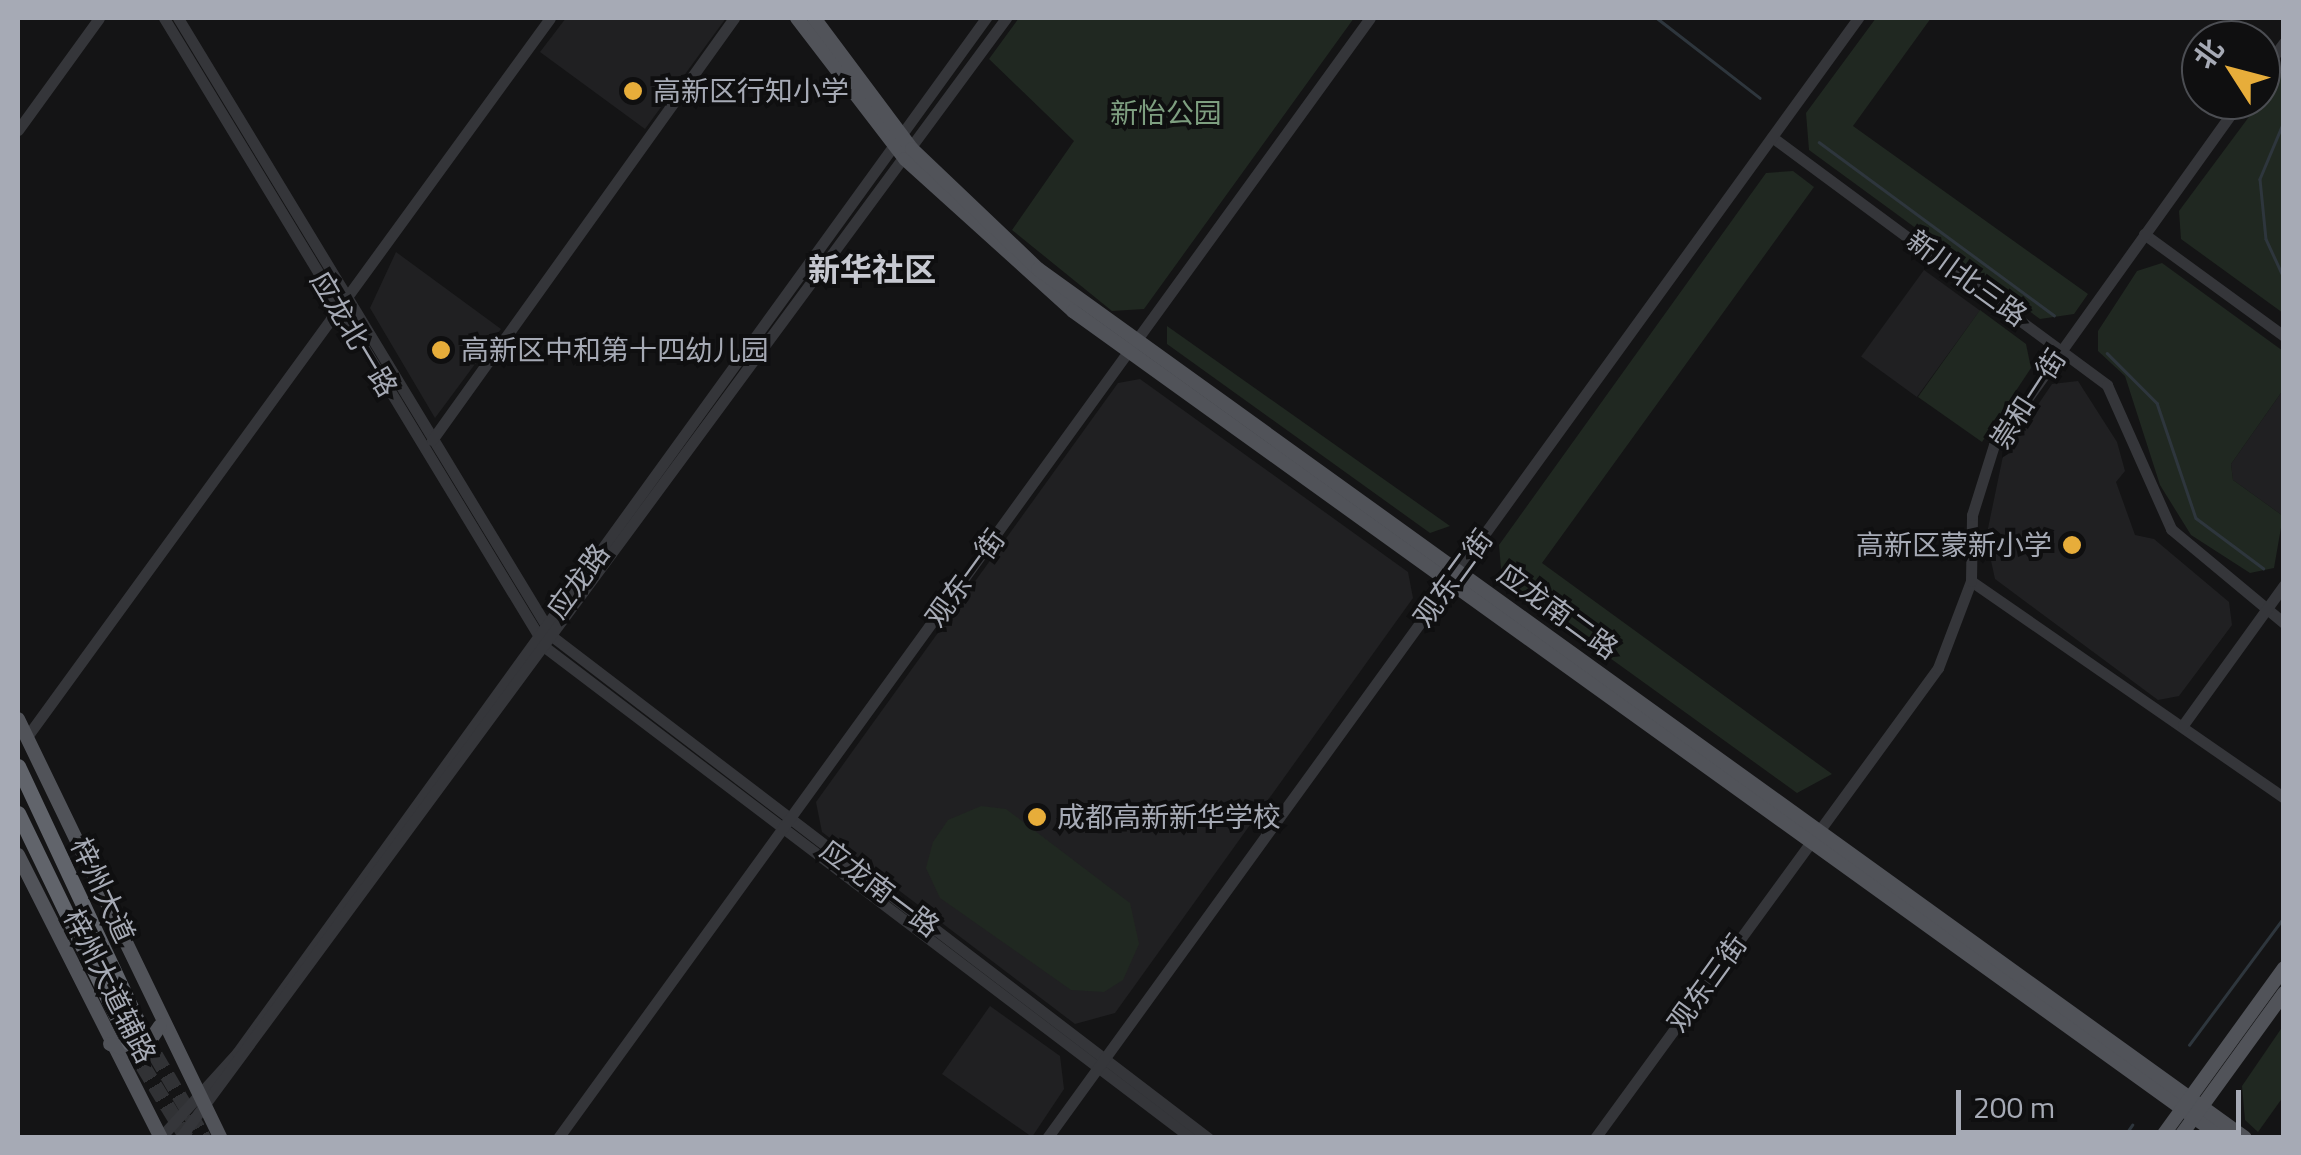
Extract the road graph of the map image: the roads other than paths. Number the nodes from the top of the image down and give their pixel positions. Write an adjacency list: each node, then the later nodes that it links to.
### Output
1 (99, 18): 13 (street)
2 (164, 18): 18 (street, 应龙北一路)
3 (178, 18): 18 (street, 应龙北一路)
4 (550, 18): 18 (street)
5 (734, 18): 22 (street)
6 (796, 18): 15 (main road)
7 (814, 18): 15 (main road)
8 (986, 18): 15 (street, 应龙路)
9 (1006, 18): 16 (street, 应龙路)
10 (1370, 18): 21 (street, 观东一街)
11 (1858, 18): 14 (street, 观东二街)
12 (2227, 120): 17 (street, 崇和一街)
13 (18, 130)
14 (1772, 137): 20 (street, 新川北三路); 23 (street, 观东二街)
15 (897, 140): 16 (main road, 应龙南二路); 28 (street, 应龙路)
16 (908, 154): 21 (main road, 应龙南二路); 29 (street, 应龙路)
17 (2144, 234): 19 (street); 20 (street, 崇和一街)
18 (342, 304): 22 (street, 应龙北一路); 28 (street, 应龙北一路); 32 (street)
19 (2284, 336)
20 (2062, 346): 24 (street, 崇和一街); 26 (street, 新川北三路)
21 (1132, 347): 23 (main road, 应龙南二路); 36 (street, 观东一街)
22 (432, 440): 28 (street, 应龙北一路)
23 (1455, 575): 37 (main road, 应龙南二路); 43 (street, 观东二街)
24 (1971, 581): 31 (street); 37 (street, 崇和一街)
25 (2284, 585): 26 (street)
26 (2266, 610): 27 (street, 新川北三路); 31 (street)
27 (2284, 623)
28 (542, 631): 29 (street, 应龙北一路); 44 (street, 应龙路)
29 (550, 643): 36 (street, 应龙南一路); 44 (street, 应龙路)
30 (18, 720): 32 (main road, 梓州大道辅路)
31 (2183, 725): 34 (street)
32 (26, 738): 41 (main road, 梓州大道辅路)
33 (18, 766): 35 (highway, 梓州大道)
34 (2284, 798)
35 (18, 813)
36 (787, 824): 43 (street, 应龙南一路); 49 (street, 观东一街)
37 (1816, 832): 45 (main road, 应龙南二路); 53 (street, 观东三街)
38 (18, 855): 42 (main road, 梓州大道辅路)
39 (2284, 968): 45 (main road)
40 (2284, 993): 45 (main road)
41 (160, 1026): 42 (main road); 44 (main road, 梓州大道辅路)
42 (110, 1044): 46 (main road, 梓州大道辅路)
43 (1100, 1063): 50 (street, 观东二街); 51 (street, 应龙南一路); 52 (street, 应龙南一路)
44 (201, 1106): 46 (street, 应龙路); 47 (street, 应龙路); 48 (main road, 梓州大道辅路)
45 (2192, 1107): 54 (main road); 55 (main road); 56 (main road); 57 (main road)
46 (160, 1137)
47 (180, 1138)
48 (221, 1138)
49 (558, 1138)
50 (1047, 1138)
51 (1191, 1138)
52 (1208, 1138)
53 (1595, 1138)
54 (2161, 1138)
55 (2179, 1138)
56 (2222, 1138)
57 (2244, 1138)

